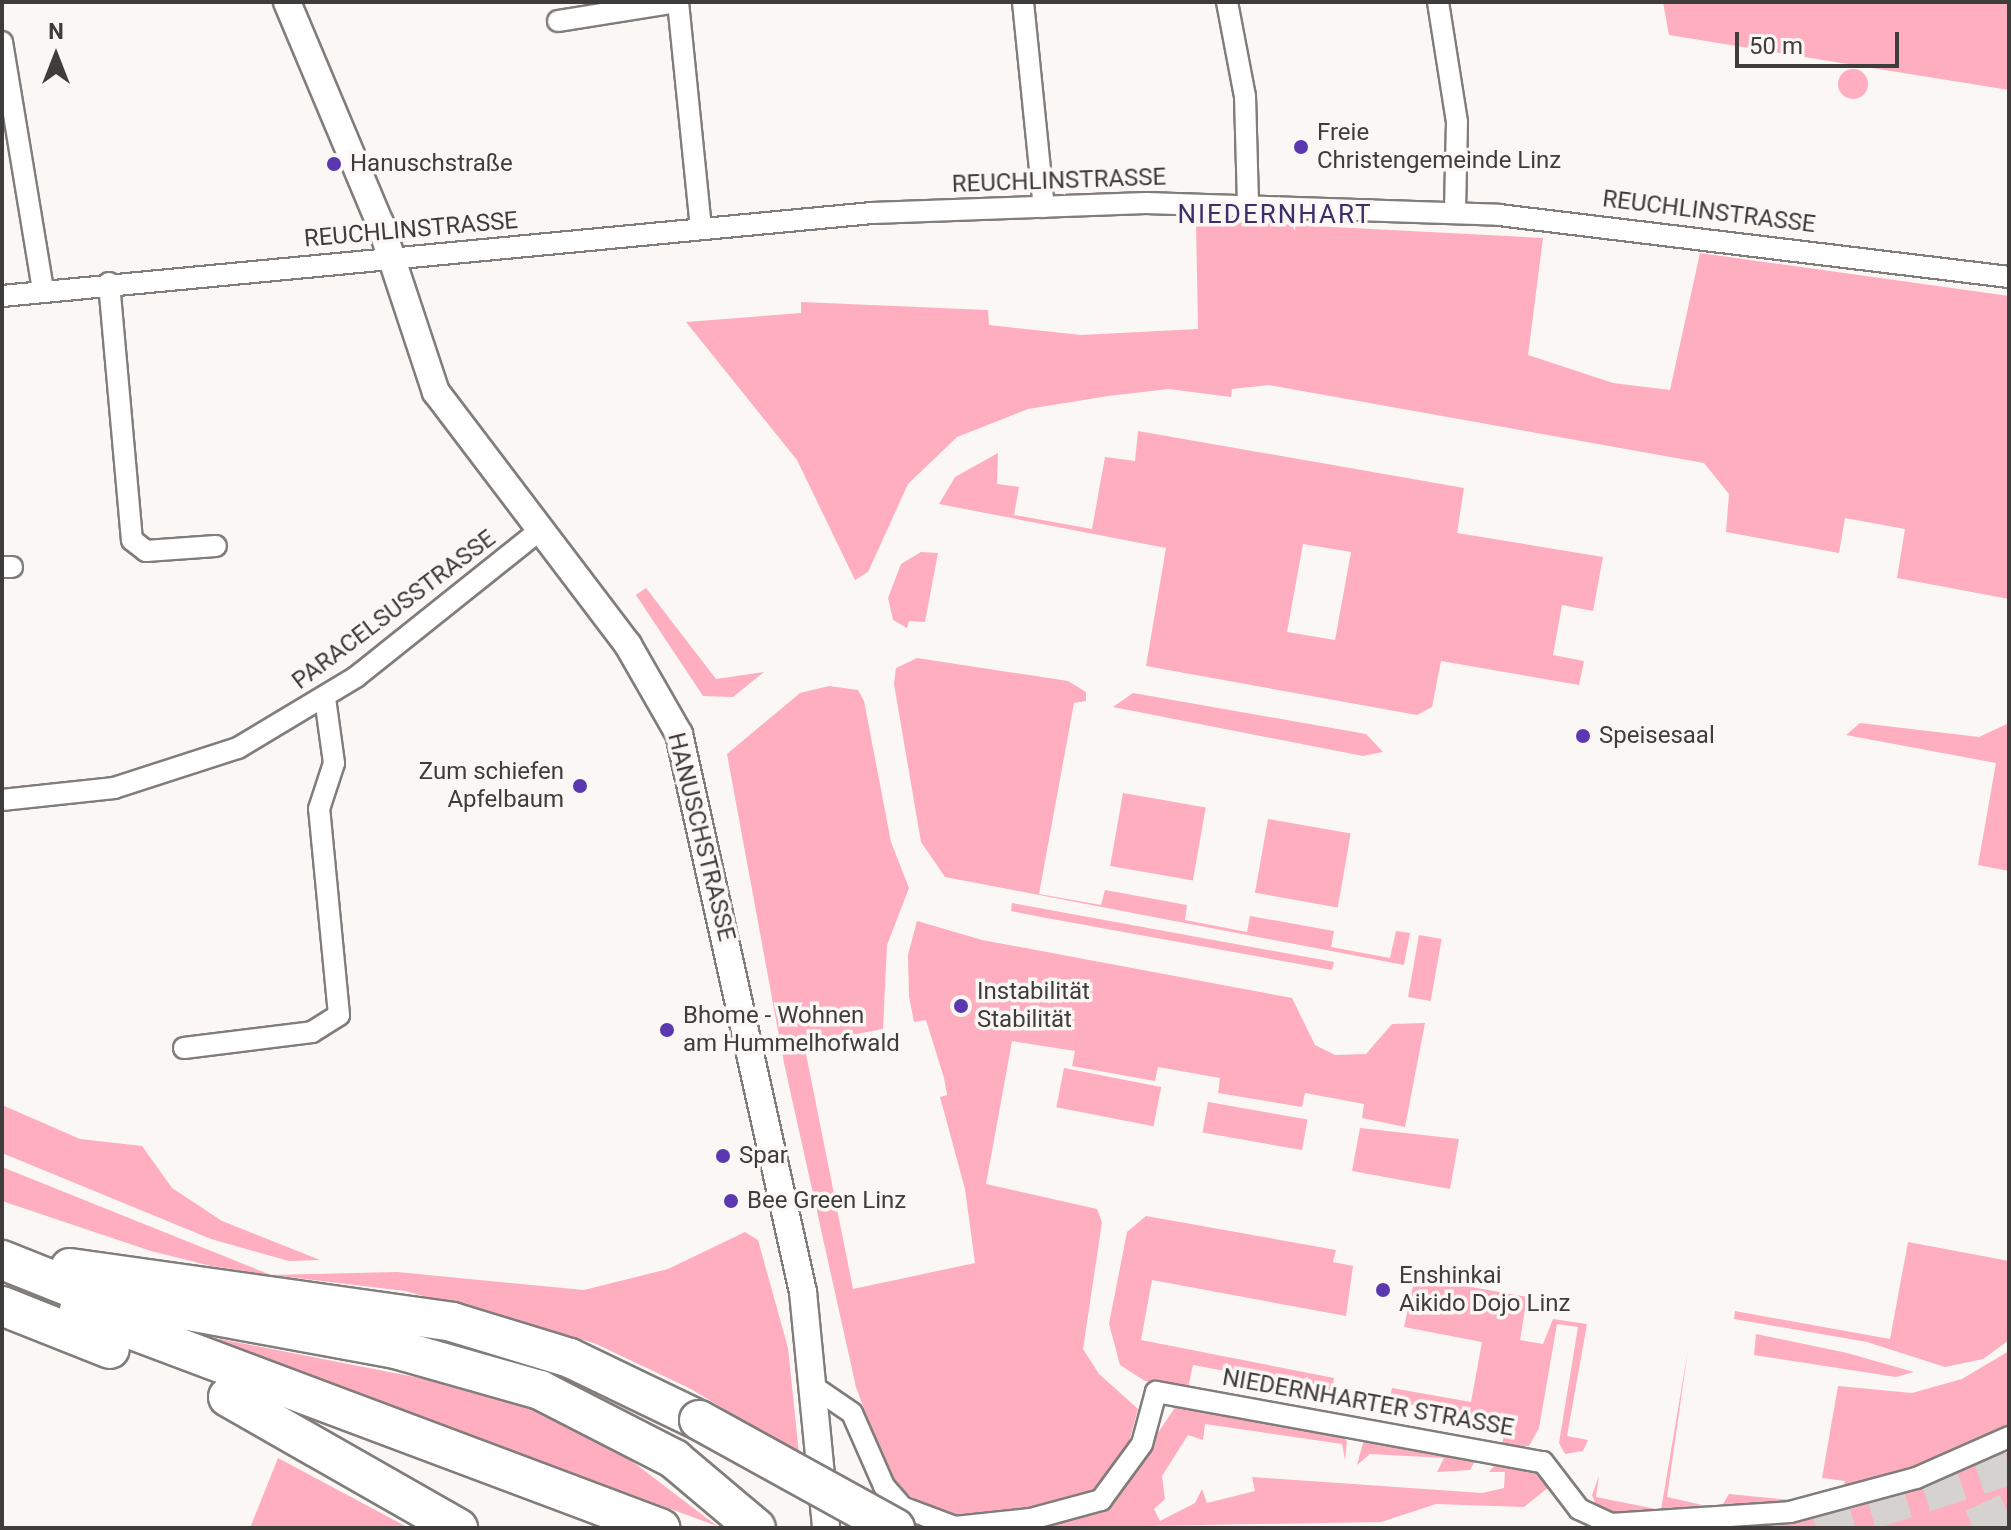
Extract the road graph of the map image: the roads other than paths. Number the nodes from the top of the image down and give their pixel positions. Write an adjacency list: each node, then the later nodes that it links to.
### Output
1 (287, 2): 12 (street, HANUSCHSTRASSE)
2 (678, 2): 6 (street); 11 (street)
3 (1023, 2): 9 (street)
4 (1227, 2): 8 (street)
5 (1438, 2): 10 (street)
6 (558, 21)
7 (2, 42): 15 (street)
8 (1248, 203): 9 (street, REUCHLINSTRASSE); 10 (street, REUCHLINSTRASSE)
9 (1044, 207): 11 (street, REUCHLINSTRASSE)
10 (1455, 212): 13 (street, REUCHLINSTRASSE)
11 (701, 229): 12 (street, REUCHLINSTRASSE)
12 (392, 258): 14 (street, REUCHLINSTRASSE); 17 (street, HANUSCHSTRASSE)
13 (2009, 277)
14 (109, 283): 15 (street, REUCHLINSTRASSE); 18 (street)
15 (43, 290): 16 (street, REUCHLINSTRASSE)
16 (2, 296)
17 (539, 531): 19 (street, PARACELSUSSTRASSE); 24 (street, HANUSCHSTRASSE)
18 (216, 546)
19 (325, 698): 20 (street, PARACELSUSSTRASSE); 21 (street)
20 (2, 800)
21 (184, 1048)
22 (17, 1266): 29 (highway); 30 (highway); 32 (highway, bridge)
23 (2, 1306): 25 (highway)
24 (817, 1389): 26 (street, NIEDERNHARTER STRASSE); 31 (street, HANUSCHSTRASSE)
25 (228, 1397): 27 (highway); 28 (highway)
26 (2009, 1437)
27 (458, 1528)
28 (584, 1528)
29 (660, 1528)
30 (756, 1528)
31 (826, 1528)
32 (895, 1528)

